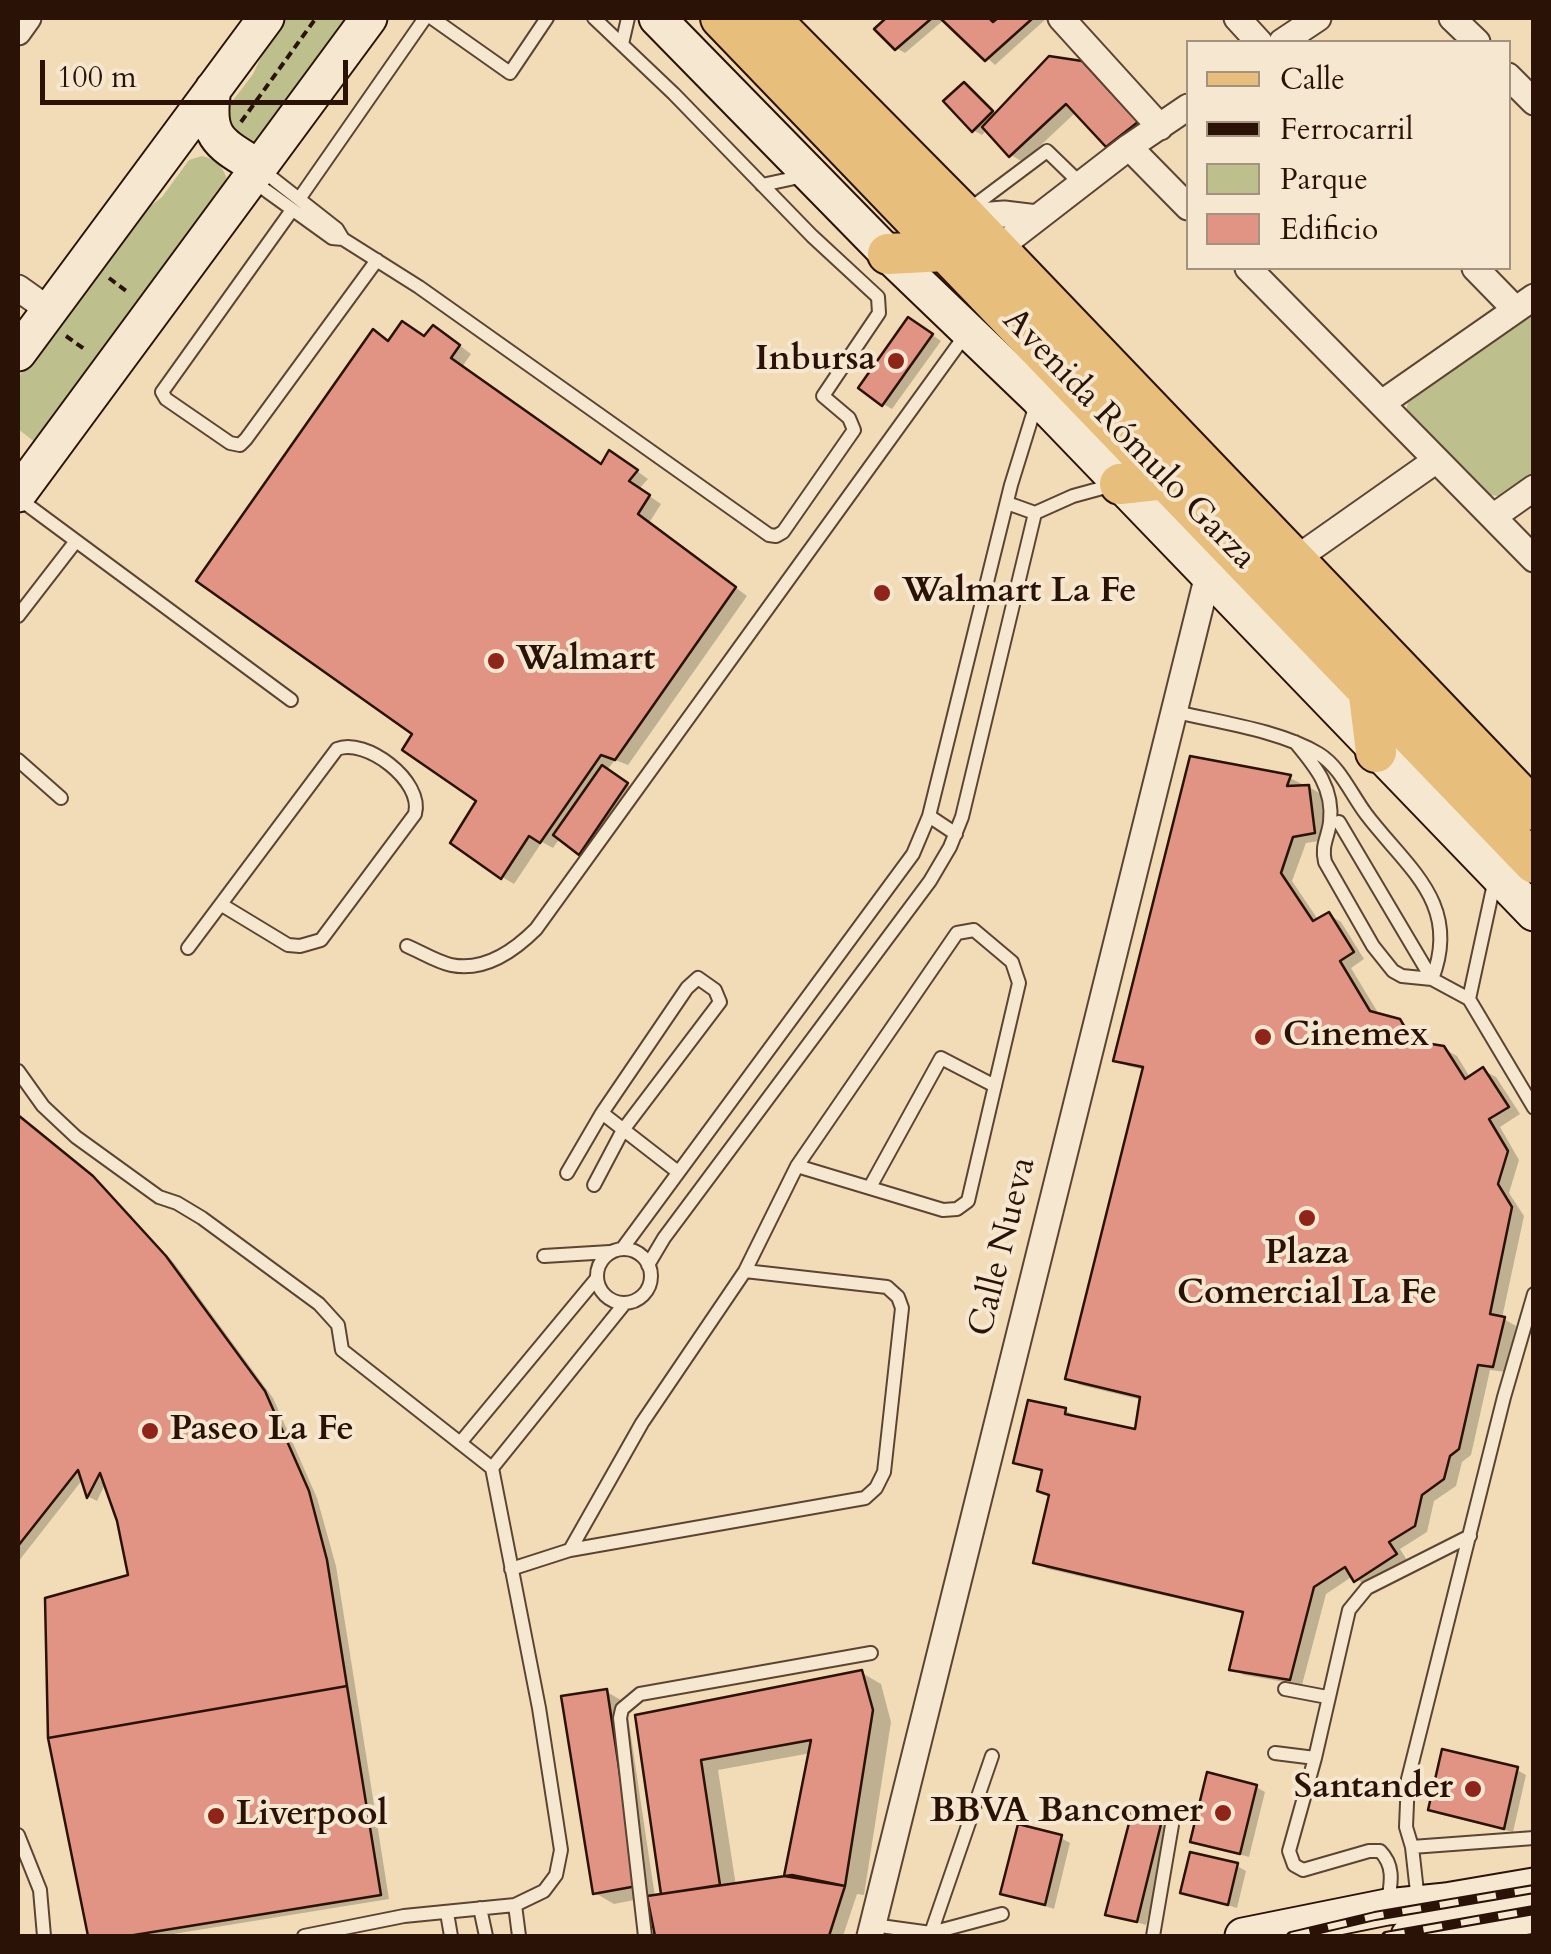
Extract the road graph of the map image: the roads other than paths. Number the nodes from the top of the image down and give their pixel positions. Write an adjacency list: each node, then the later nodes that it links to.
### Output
1 (28, 18): 15 (street)
2 (266, 18): 21 (street)
3 (369, 18): 27 (street)
4 (429, 18): 5 (lane); 31 (lane)
5 (546, 18)
6 (594, 18): 19 (lane)
7 (628, 18): 19 (lane)
8 (656, 18): 28 (street)
9 (722, 18): 36 (main road, Avenida Rómulo Garza)
10 (770, 18): 33 (main road, Avenida Rómulo Garza)
11 (1061, 18): 24 (street)
12 (1237, 18): 16 (street)
13 (1318, 18): 17 (street)
14 (1452, 18): 18 (street)
15 (18, 32)
16 (1257, 40)
17 (1285, 40)
18 (1474, 40)
19 (622, 44): 30 (lane)
20 (1511, 79): 22 (street)
21 (213, 88): 26 (street); 27 (street)
22 (1534, 102)
23 (1186, 109): 24 (street)
24 (1160, 127): 25 (street)
25 (1129, 148): 29 (street); 32 (street)
26 (164, 154): 27 (street); 42 (street)
27 (254, 173): 31 (lane); 51 (street)
28 (810, 175): 30 (lane); 35 (street)
29 (1081, 184): 33 (lane); 34 (street)
30 (762, 185): 37 (lane)
31 (296, 205): 37 (lane); 37 (lane)
32 (1186, 205)
33 (965, 215): 34 (street); 36 (main road, Avenida Rómulo Garza)
34 (1037, 218): 36 (street)
35 (888, 254): 36 (main road); 43 (street)
36 (969, 257): 48 (main road, Avenida Rómulo Garza); 57 (main road, Avenida Rómulo Garza)
37 (377, 260)
38 (1250, 270): 46 (street)
39 (1478, 270): 41 (street)
40 (18, 288): 42 (street)
41 (1524, 303): 46 (street)
42 (46, 314): 44 (street)
43 (968, 332): 45 (street); 75 (lane)
44 (18, 353)
45 (1038, 398): 49 (street); 52 (lane)
46 (1382, 403): 47 (street)
47 (1436, 460): 54 (street); 57 (street)
48 (1166, 479): 49 (main road); 60 (main road, Avenida Rómulo Garza)
49 (1120, 484): 53 (lane); 58 (street)
50 (1534, 488): 54 (street)
51 (18, 496): 55 (lane)
52 (1007, 503): 53 (lane); 68 (lane)
53 (1035, 514): 71 (lane)
54 (1493, 517): 56 (street)
55 (76, 541): 59 (lane); 61 (lane)
56 (1534, 560)
57 (1294, 561): 67 (main road, Avenida Rómulo Garza)
58 (1208, 575): 62 (street, Calle Nueva); 64 (street)
59 (18, 616)
60 (1370, 696): 64 (main road); 72 (main road, Avenida Rómulo Garza)
61 (290, 700)
62 (1172, 711): 63 (lane); 122 (street, Calle Nueva)
63 (1295, 742): 69 (lane); 70 (lane)
64 (1376, 752): 72 (street)
65 (18, 760): 66 (lane)
66 (61, 798)
67 (1534, 810)
68 (929, 816): 71 (lane); 86 (lane)
69 (1368, 816): 70 (lane); 77 (lane)
70 (1334, 823): 77 (lane); 77 (lane)
71 (956, 834): 90 (lane)
72 (1515, 867): 74 (street); 78 (lane)
73 (222, 906): 73 (lane); 76 (lane)
74 (1534, 912)
75 (407, 946)
76 (188, 948)
77 (1432, 979): 78 (lane)
78 (1470, 999): 81 (lane)
79 (18, 1071): 98 (lane)
80 (995, 1086): 84 (lane); 88 (lane); 88 (lane)
81 (1534, 1108)
82 (602, 1114): 83 (lane); 83 (lane); 85 (lane)
83 (623, 1130): 86 (lane); 87 (lane)
84 (797, 1166): 88 (lane); 94 (lane)
85 (566, 1172)
86 (678, 1172): 89 (lane)
87 (594, 1185)
88 (870, 1187)
89 (656, 1202): 90 (lane); 91 (lane)
90 (680, 1218): 93 (lane)
91 (617, 1251): 92 (lane); 93 (lane); 95 (lane)
92 (544, 1256)
93 (648, 1265): 97 (lane)
94 (744, 1271): 101 (lane); 101 (lane)
95 (597, 1278): 97 (lane); 98 (lane)
96 (1534, 1294): 100 (lane)
97 (625, 1303): 99 (lane)
98 (460, 1443): 99 (lane)
99 (492, 1468): 102 (lane)
100 (1470, 1536): 105 (lane); 112 (lane)
101 (570, 1550): 102 (lane)
102 (510, 1569): 116 (lane)
103 (870, 1653): 129 (lane)
104 (1284, 1689): 105 (lane)
105 (1327, 1697): 108 (lane)
106 (1275, 1753): 108 (lane)
107 (992, 1756): 123 (lane)
108 (1315, 1758): 121 (lane)
109 (1172, 1825): 130 (lane)
110 (18, 1835): 113 (lane)
111 (1534, 1838): 112 (lane)
112 (1412, 1847): 121 (lane)
113 (32, 1871): 114 (lane); 124 (lane)
114 (18, 1874)
115 (1534, 1886): 121 (street)
116 (515, 1906): 117 (lane); 128 (lane)
117 (480, 1908): 118 (lane); 127 (lane)
118 (447, 1914): 125 (lane); 126 (lane)
119 (1002, 1914): 123 (lane)
120 (1534, 1915): 121 (street)
121 (1410, 1920): 131 (street)
122 (872, 1931): 123 (lane)
123 (931, 1933)
124 (44, 1936)
125 (304, 1936)
126 (451, 1936)
127 (486, 1936)
128 (519, 1936)
129 (645, 1936)
130 (1153, 1936)
131 (1243, 1936)

